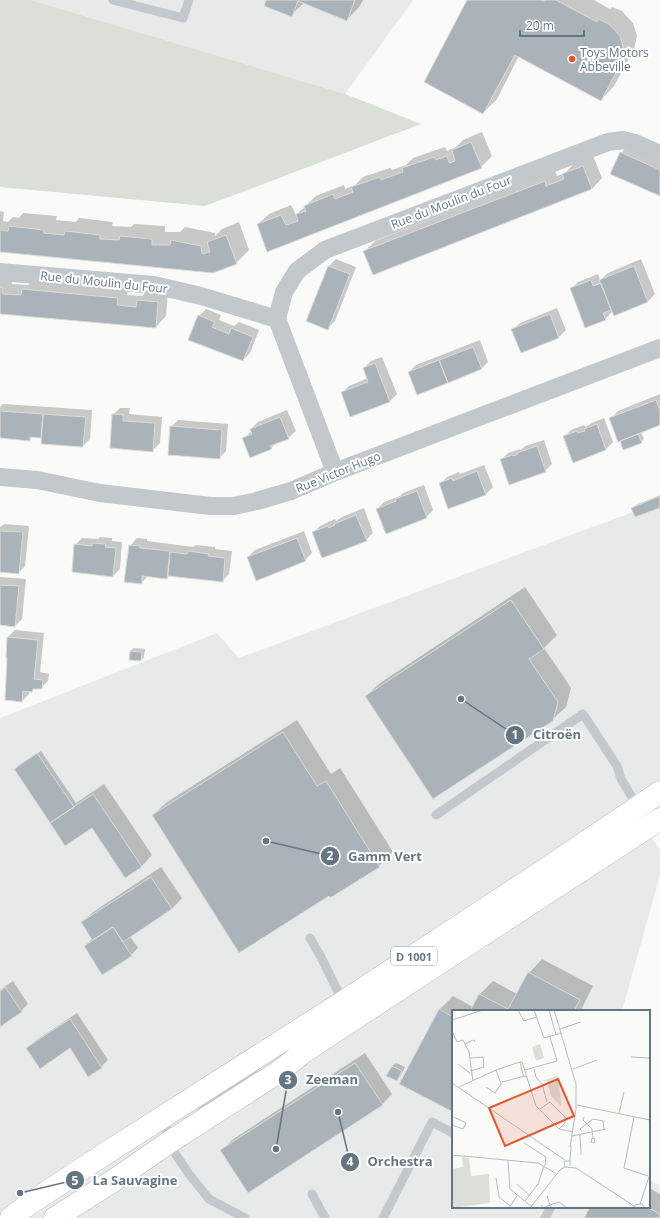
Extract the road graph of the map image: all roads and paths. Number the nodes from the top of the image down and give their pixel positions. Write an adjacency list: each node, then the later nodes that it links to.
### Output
1 (113, 0): 2 (lane)
2 (189, 0)
3 (660, 154): 5 (street, Rue du Moulin du Four)
4 (0, 272): 5 (street, Rue du Moulin du Four)
5 (277, 319): 7 (street)
6 (660, 348): 7 (street, Rue Victor Hugo)
7 (335, 472): 8 (street, Rue Victor Hugo)
8 (0, 477)
9 (660, 792): 10 (main road, D 1001)
10 (638, 806): 11 (lane); 14 (main road, D 1001)
11 (436, 815)
12 (660, 819): 17 (main road, D 1001)
13 (310, 938): 14 (lane)
14 (343, 1002): 15 (main road, D 1001)
15 (266, 1052): 16 (lane); 17 (main road, D 1001)
16 (196, 1113)
17 (168, 1130): 21 (main road, D 1001); 22 (main road, D 1001); 23 (lane)
18 (452, 1132): 25 (lane)
19 (312, 1194): 24 (lane)
20 (550, 1208): 26 (lane)
21 (11, 1218)
22 (55, 1218)
23 (245, 1218)
24 (325, 1218)
25 (383, 1218)
26 (545, 1218)

